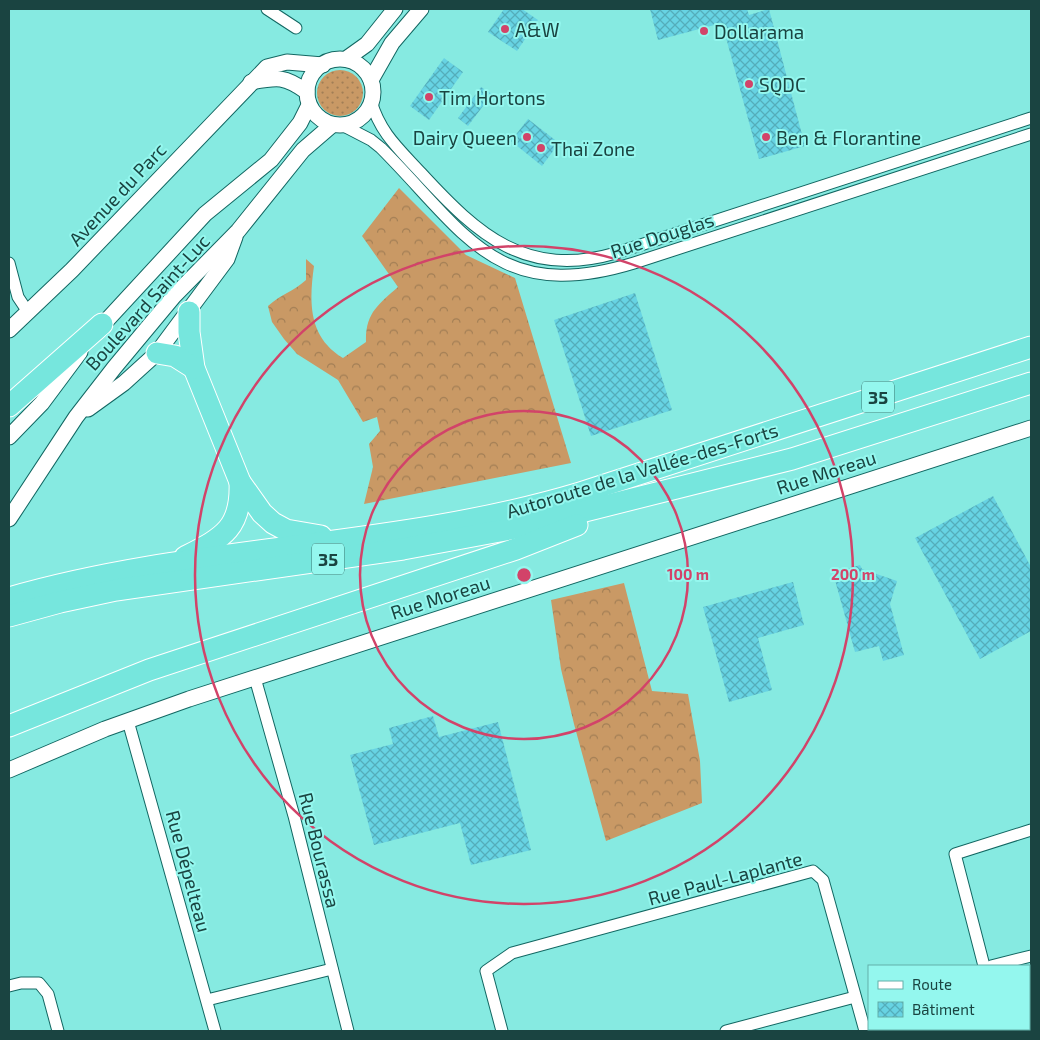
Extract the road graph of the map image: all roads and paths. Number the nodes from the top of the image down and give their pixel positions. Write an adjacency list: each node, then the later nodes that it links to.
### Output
1 (267, 9): 4 (street)
2 (395, 9): 5 (street)
3 (421, 9): 7 (street)
4 (296, 28)
5 (346, 59): 6 (street); 7 (street)
6 (323, 65): 8 (street, Avenue du Parc); 9 (street)
7 (371, 80): 10 (street)
8 (251, 82): 9 (street); 16 (street, Avenue du Parc)
9 (308, 98): 12 (street); 18 (street, Boulevard Saint-Luc)
10 (371, 101): 11 (street, Rue Douglas); 12 (street)
11 (1031, 118)
12 (337, 125): 13 (street, Rue Douglas); 14 (street, Boulevard Saint-Luc)
13 (1031, 134)
14 (238, 231): 17 (street); 25 (street, Boulevard Saint-Luc)
15 (9, 262): 16 (street)
16 (28, 312): 19 (street, Avenue du Parc)
17 (189, 312): 21 (street); 22 (highway)
18 (102, 324): 24 (highway); 27 (street, Boulevard Saint-Luc)
19 (9, 330)
20 (1031, 347): 31 (highway, Autoroute de la Vallée-des-Forts / 35)
21 (157, 353): 22 (highway); 25 (street)
22 (194, 368): 28 (highway)
23 (1031, 383): 29 (highway, Autoroute de la Vallée-des-Forts / 35)
24 (9, 406)
25 (76, 417): 30 (street, Boulevard Saint-Luc)
26 (1031, 428): 35 (street, Rue Moreau)
27 (9, 437)
28 (240, 482): 31 (highway); 32 (highway)
29 (648, 497): 34 (highway, Autoroute de la Vallée-des-Forts / 35); 37 (highway)
30 (9, 519)
31 (342, 540): 32 (highway, Autoroute de la Vallée-des-Forts / 35)
32 (172, 564): 33 (highway, Autoroute de la Vallée-des-Forts / 35)
33 (9, 598)
34 (9, 616)
35 (255, 678): 36 (street, Rue Moreau); 43 (street, Rue Bourassa)
36 (128, 721): 38 (street, Rue Moreau); 46 (street, Rue Dépelteau)
37 (9, 726)
38 (9, 770)
39 (1031, 830): 41 (street)
40 (1031, 956): 42 (street)
41 (984, 965)
42 (995, 965)
43 (332, 969): 46 (street); 49 (street, Rue Bourassa)
44 (9, 986): 47 (street)
45 (855, 996): 50 (street, Rue Paul-Laplante); 51 (street); 52 (street, Rue Paul-Laplante)
46 (207, 1000): 48 (street, Rue Dépelteau)
47 (58, 1031)
48 (215, 1031)
49 (348, 1031)
50 (502, 1031)
51 (726, 1031)
52 (865, 1031)

